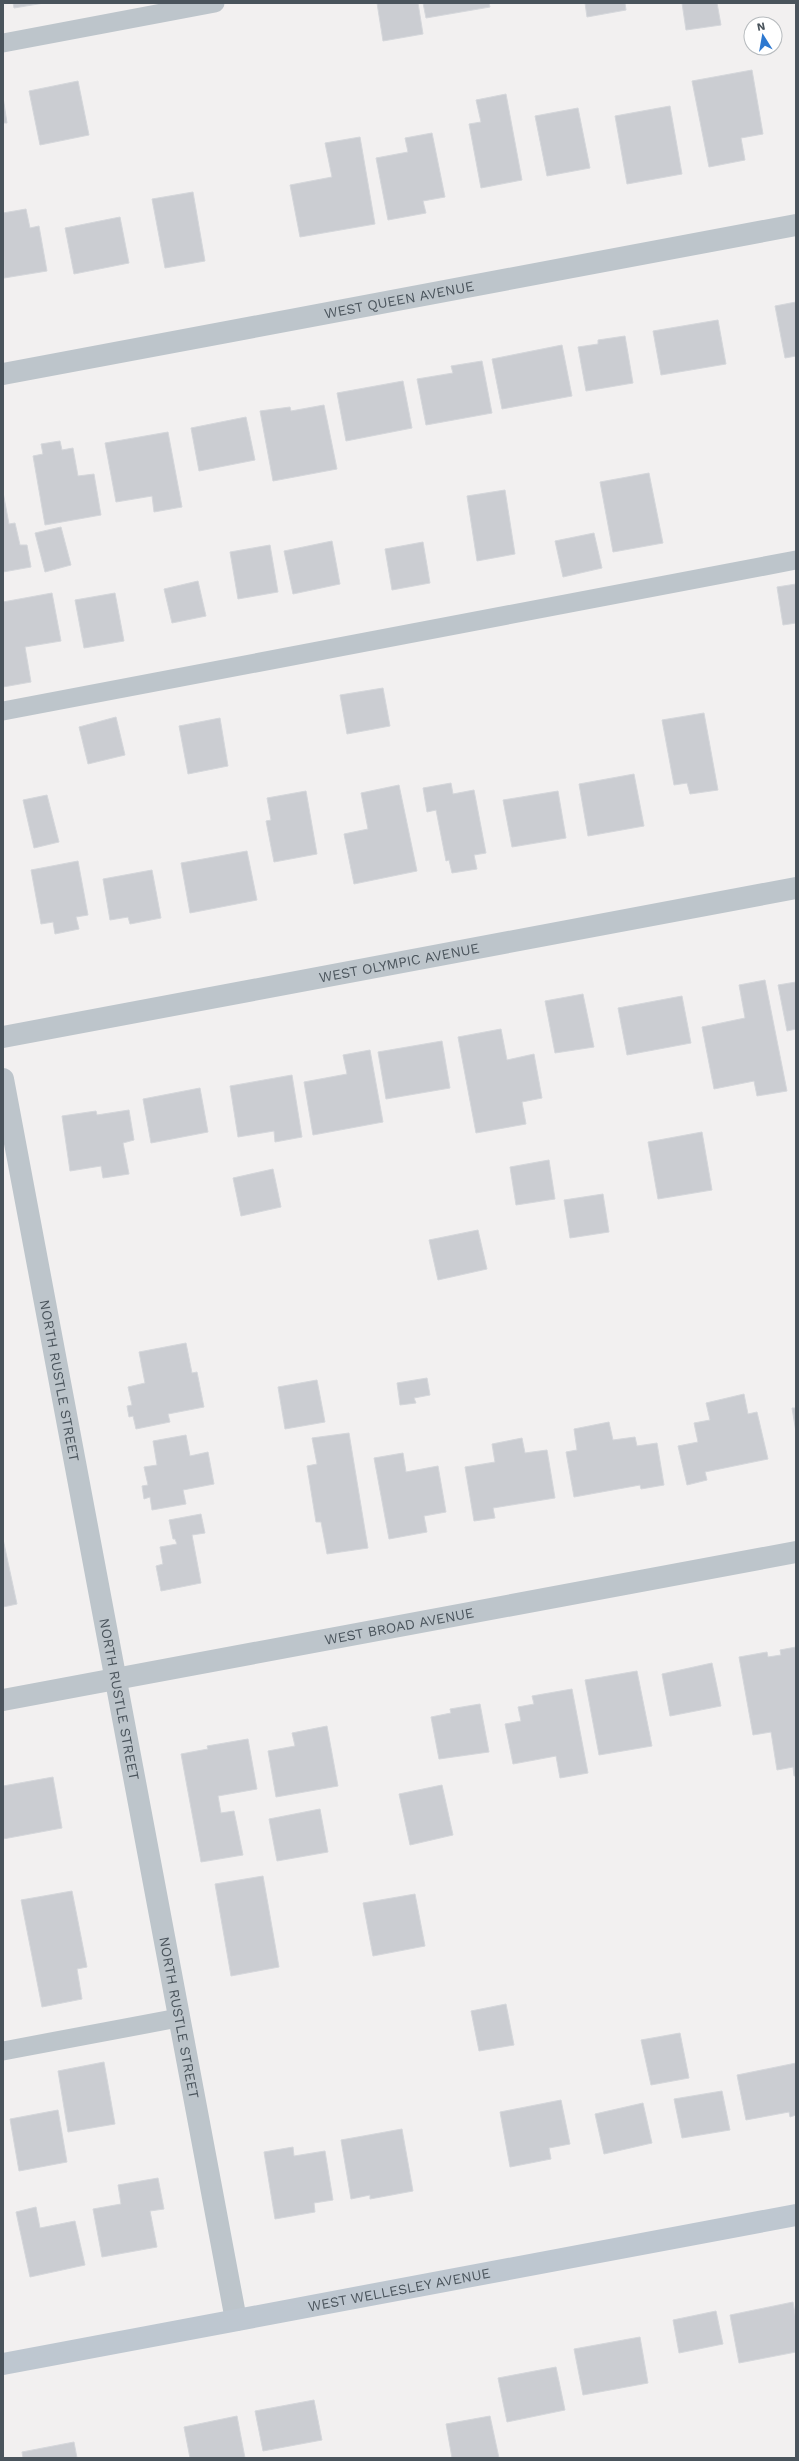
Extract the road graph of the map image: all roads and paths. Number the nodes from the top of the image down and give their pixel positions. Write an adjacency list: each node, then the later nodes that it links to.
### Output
1 (215, 3): 2 (lane)
2 (3, 43)
3 (796, 225): 4 (street, WEST QUEEN AVENUE)
4 (3, 374)
5 (796, 560): 6 (lane)
6 (3, 710)
7 (796, 888): 8 (street, WEST OLYMPIC AVENUE)
8 (3, 1037)
9 (3, 1079): 11 (street, NORTH RUSTLE STREET)
10 (796, 1552): 11 (street, WEST BROAD AVENUE)
11 (114, 1679): 12 (street, WEST BROAD AVENUE); 13 (street, NORTH RUSTLE STREET)
12 (3, 1700)
13 (178, 2018): 14 (lane); 16 (street, NORTH RUSTLE STREET)
14 (3, 2051)
15 (796, 2215): 16 (main road, WEST WELLESLEY AVENUE)
16 (236, 2320): 17 (main road, WEST WELLESLEY AVENUE)
17 (3, 2364)

